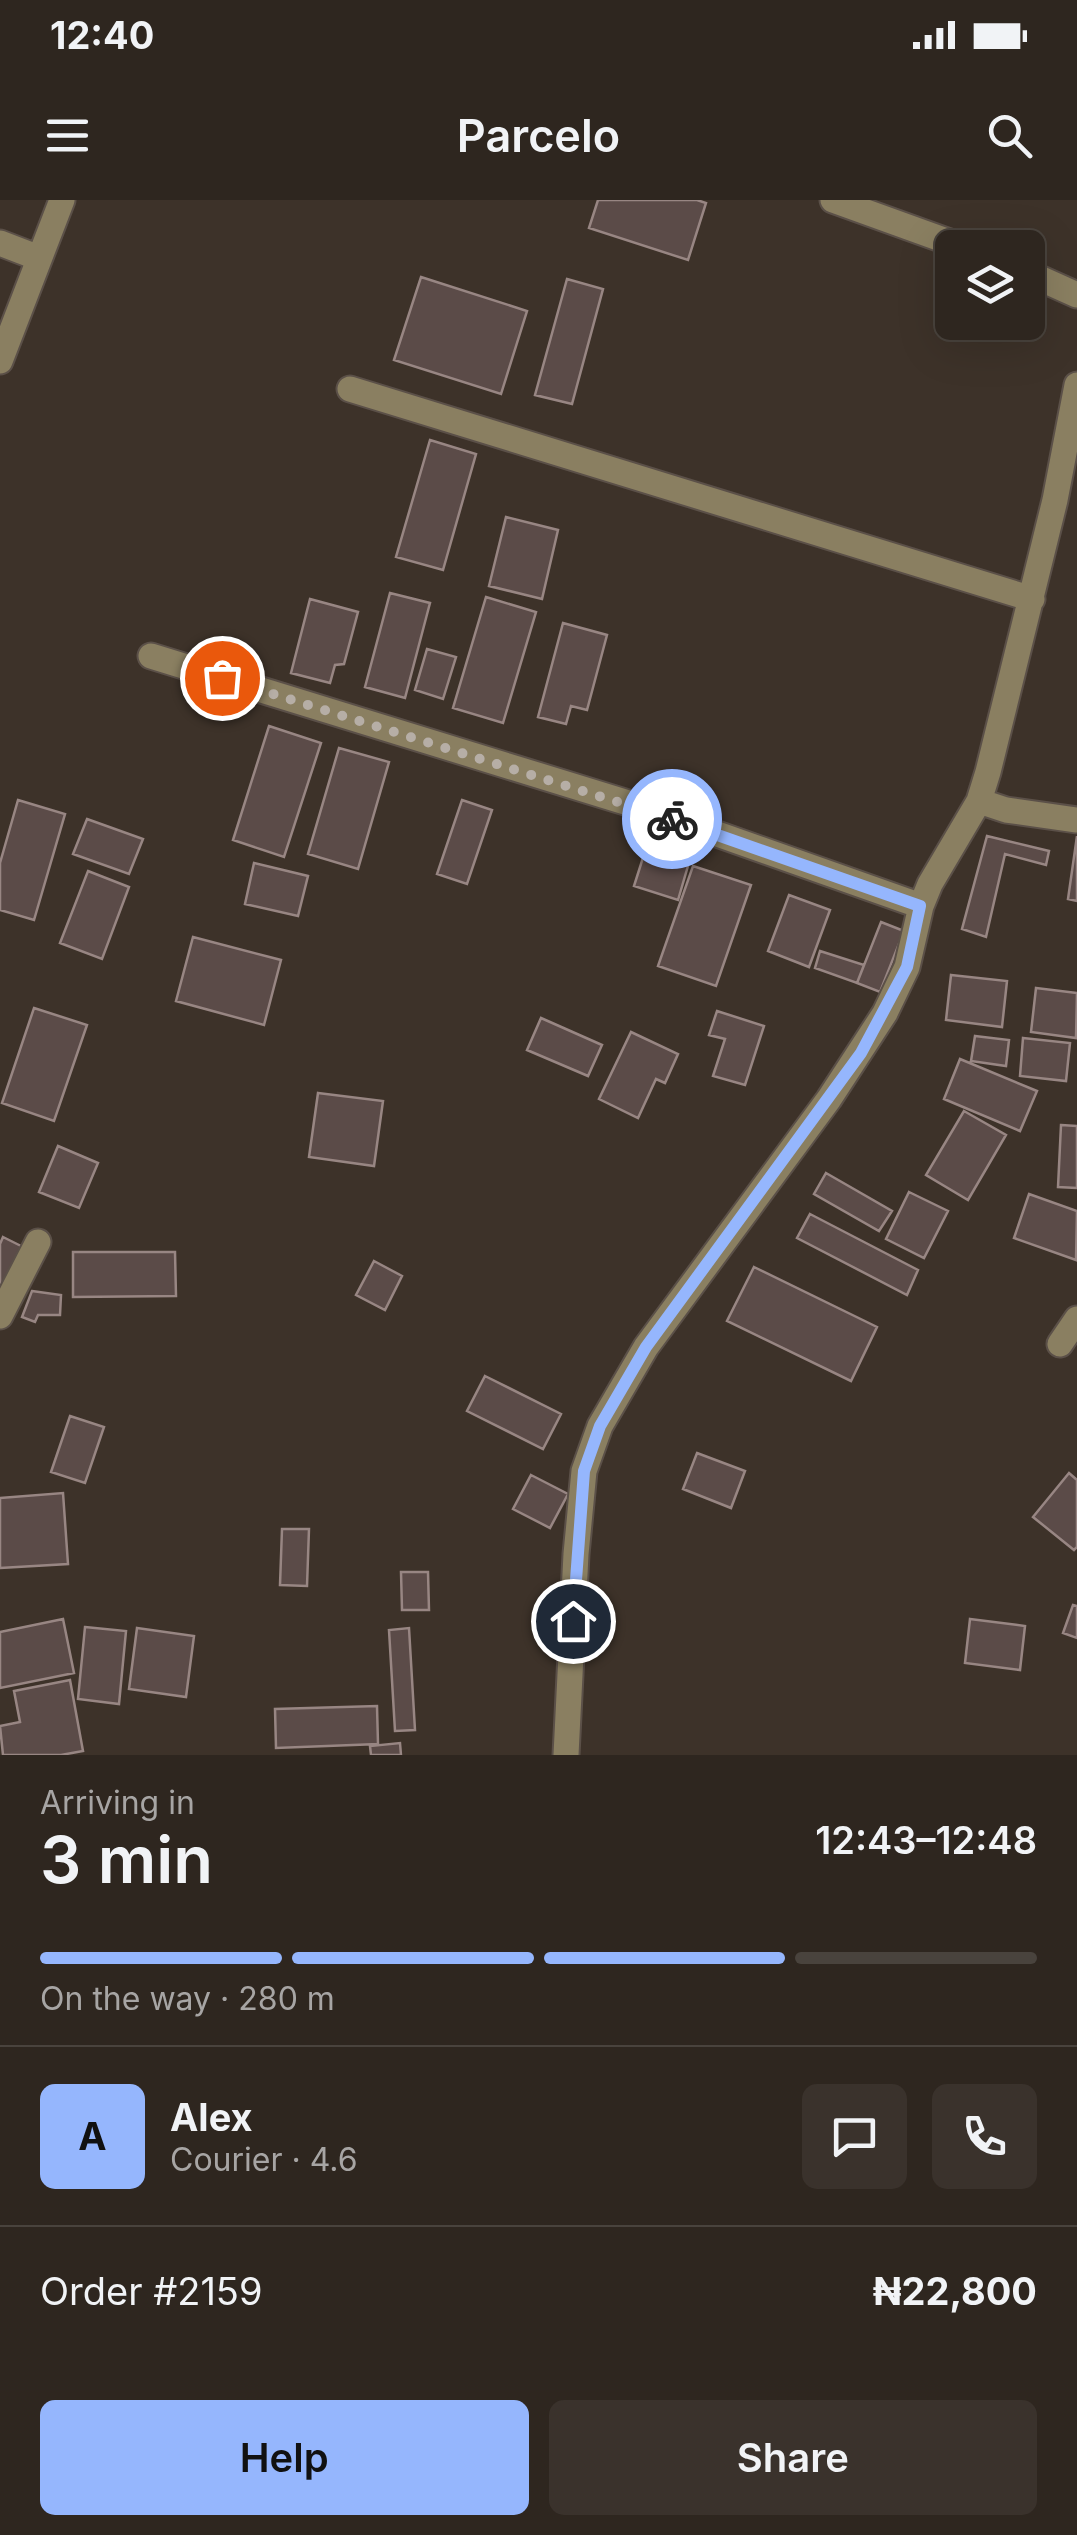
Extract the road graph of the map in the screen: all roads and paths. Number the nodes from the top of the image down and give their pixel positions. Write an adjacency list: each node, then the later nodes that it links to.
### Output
1 (62, 200): 5 (street)
2 (833, 200): 3 (street)
3 (935, 237)
4 (0, 243): 5 (street)
5 (39, 258): 8 (street)
6 (1045, 280): 7 (street)
7 (1077, 294)
8 (0, 361)
9 (1077, 385): 11 (street)
10 (350, 389): 12 (street)
11 (1066, 502): 12 (street)
12 (1032, 599): 14 (street)
13 (151, 656): 16 (street)
14 (980, 802): 15 (street); 16 (street)
15 (1077, 820)
16 (920, 906): 21 (street)
17 (38, 1242): 18 (street)
18 (0, 1316)
19 (1077, 1319): 20 (street)
20 (1060, 1344)
21 (566, 1755)

